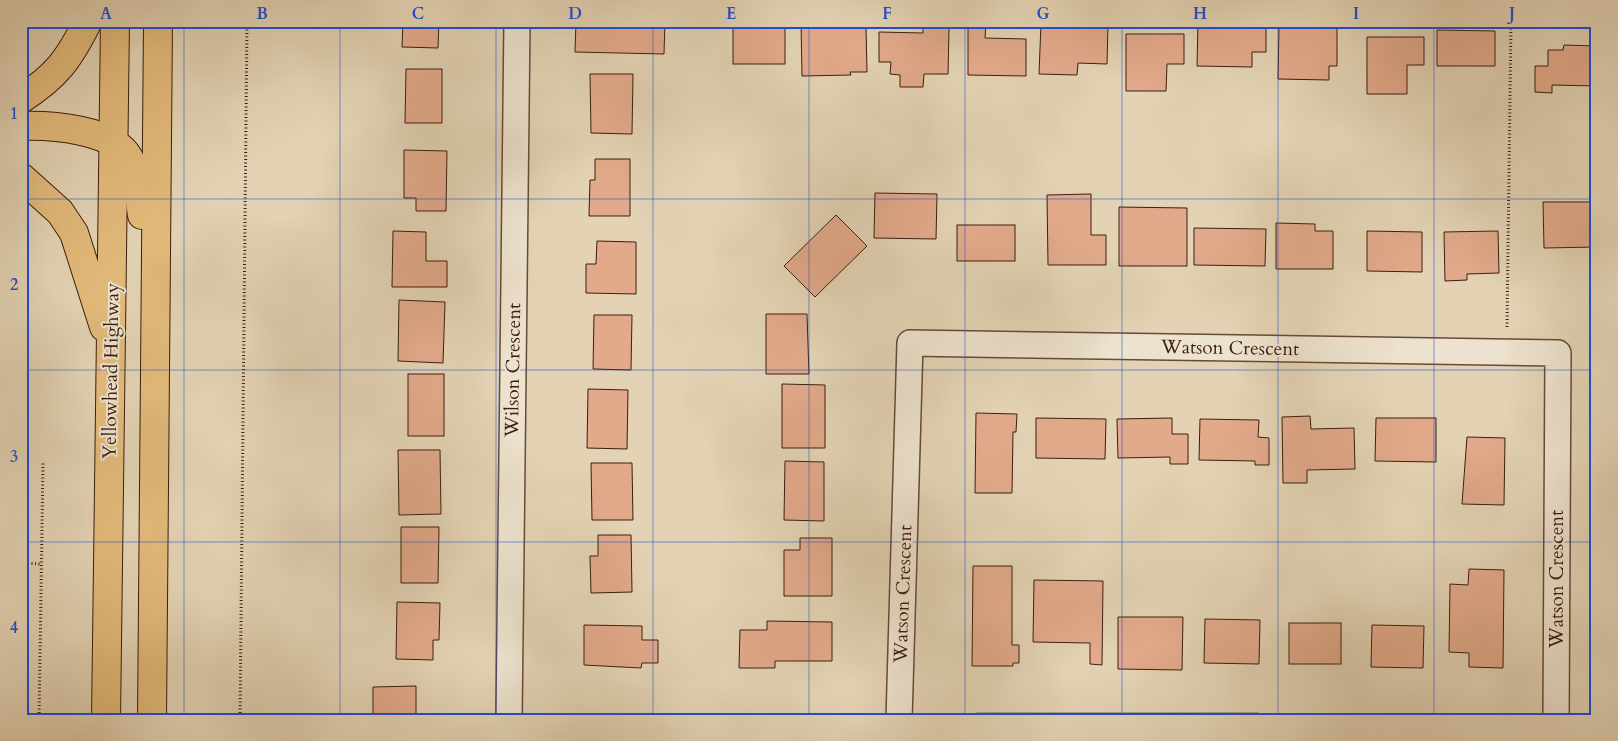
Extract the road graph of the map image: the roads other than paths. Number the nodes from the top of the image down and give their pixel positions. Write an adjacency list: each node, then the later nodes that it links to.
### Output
1 (88, 21): 5 (highway)
2 (115, 21): 7 (highway, Yellowhead Highway)
3 (158, 21): 9 (highway)
4 (517, 21): 13 (street, Wilson Crescent)
5 (21, 99)
6 (21, 126): 7 (highway)
7 (114, 143): 9 (highway); 10 (highway, Yellowhead Highway)
8 (21, 177): 10 (highway)
9 (154, 288): 12 (highway)
10 (111, 354): 11 (highway, Yellowhead Highway)
11 (106, 720)
12 (152, 720)
13 (508, 720)
14 (899, 720): 15 (street, Watson Crescent)
15 (1556, 720)

